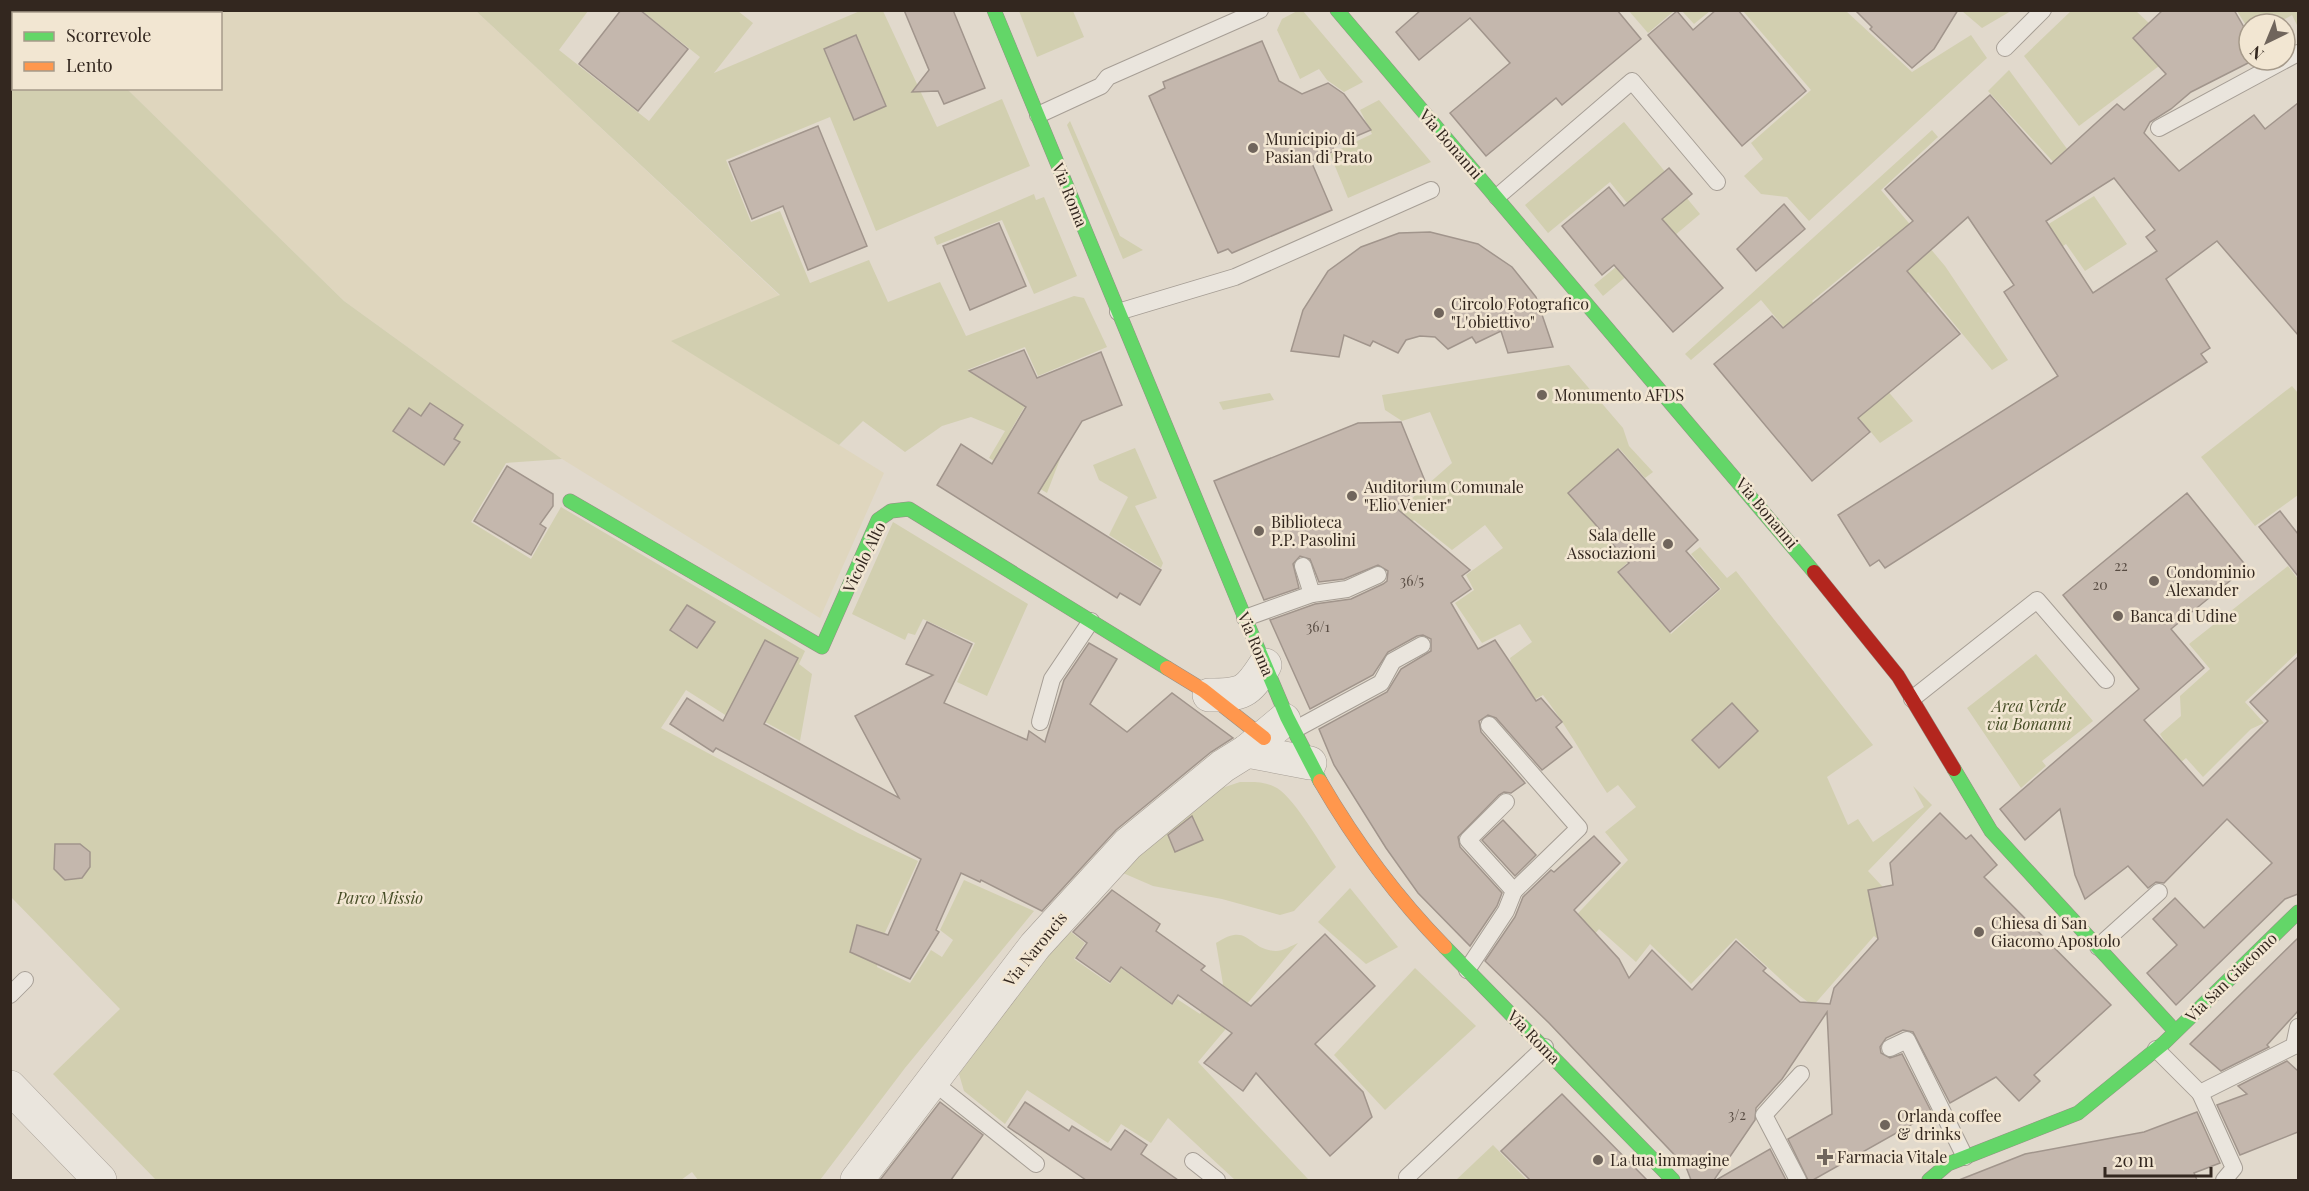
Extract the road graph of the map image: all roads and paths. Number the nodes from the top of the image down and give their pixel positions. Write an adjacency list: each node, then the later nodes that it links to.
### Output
1 (994, 10): 7 (street, Via Roma)
2 (1260, 10): 7 (lane)
3 (1337, 10): 11 (street, Via Bonanni)
4 (2043, 10): 5 (lane)
5 (2005, 48)
6 (2298, 53): 8 (lane)
7 (1038, 115): 12 (street, Via Roma)
8 (2159, 128)
9 (1717, 182): 11 (lane)
10 (1431, 190): 12 (lane)
11 (1497, 197): 23 (street, Via Bonanni)
12 (1118, 312): 17 (street, Via Roma)
13 (570, 501): 18 (street, Vicolo Alto)
14 (1304, 566): 16 (lane)
15 (1378, 574): 16 (lane)
16 (1312, 594): 17 (lane)
17 (1245, 618): 20 (street, Via Roma)
18 (1091, 621): 22 (street, Vicolo Alto); 24 (lane)
19 (1422, 645): 26 (lane)
20 (1265, 665): 22 (street); 26 (street, Via Roma)
21 (2106, 680): 23 (lane)
22 (1209, 695): 26 (street, Vicolo Alto)
23 (1912, 699): 32 (street, Via Bonanni)
24 (1040, 722)
25 (1489, 725): 29 (lane)
26 (1273, 734): 27 (street); 27 (street, Via Roma); 43 (street, Via Naroncis)
27 (1310, 762): 33 (street, Via Roma)
28 (1506, 802): 29 (lane)
29 (1514, 891): 33 (lane)
30 (2160, 892): 32 (lane)
31 (2298, 912): 37 (street, Via San Giacomo)
32 (2098, 947): 37 (street, Via Bonanni)
33 (1467, 970): 40 (street, Via Roma)
34 (25, 980): 35 (lane)
35 (10, 995)
36 (2298, 1027): 39 (lane)
37 (2175, 1031): 38 (street, Via San Giacomo)
38 (2160, 1046): 45 (lane); 46 (street, Via San Giacomo)
39 (2296, 1046): 45 (lane)
40 (1545, 1047): 49 (lane); 53 (street, Via Roma)
41 (1890, 1048): 46 (lane)
42 (1801, 1074): 54 (lane)
43 (932, 1081): 48 (lane); 51 (street, Via Naroncis)
44 (10, 1087): 50 (street)
45 (2200, 1093): 56 (lane)
46 (1965, 1157): 55 (street, Via San Giacomo)
47 (1192, 1161): 52 (lane)
48 (1036, 1164)
49 (1407, 1178)
50 (100, 1180)
51 (857, 1180)
52 (1217, 1180)
53 (1673, 1180)
54 (1798, 1180)
55 (1929, 1180)
56 (2224, 1180)

